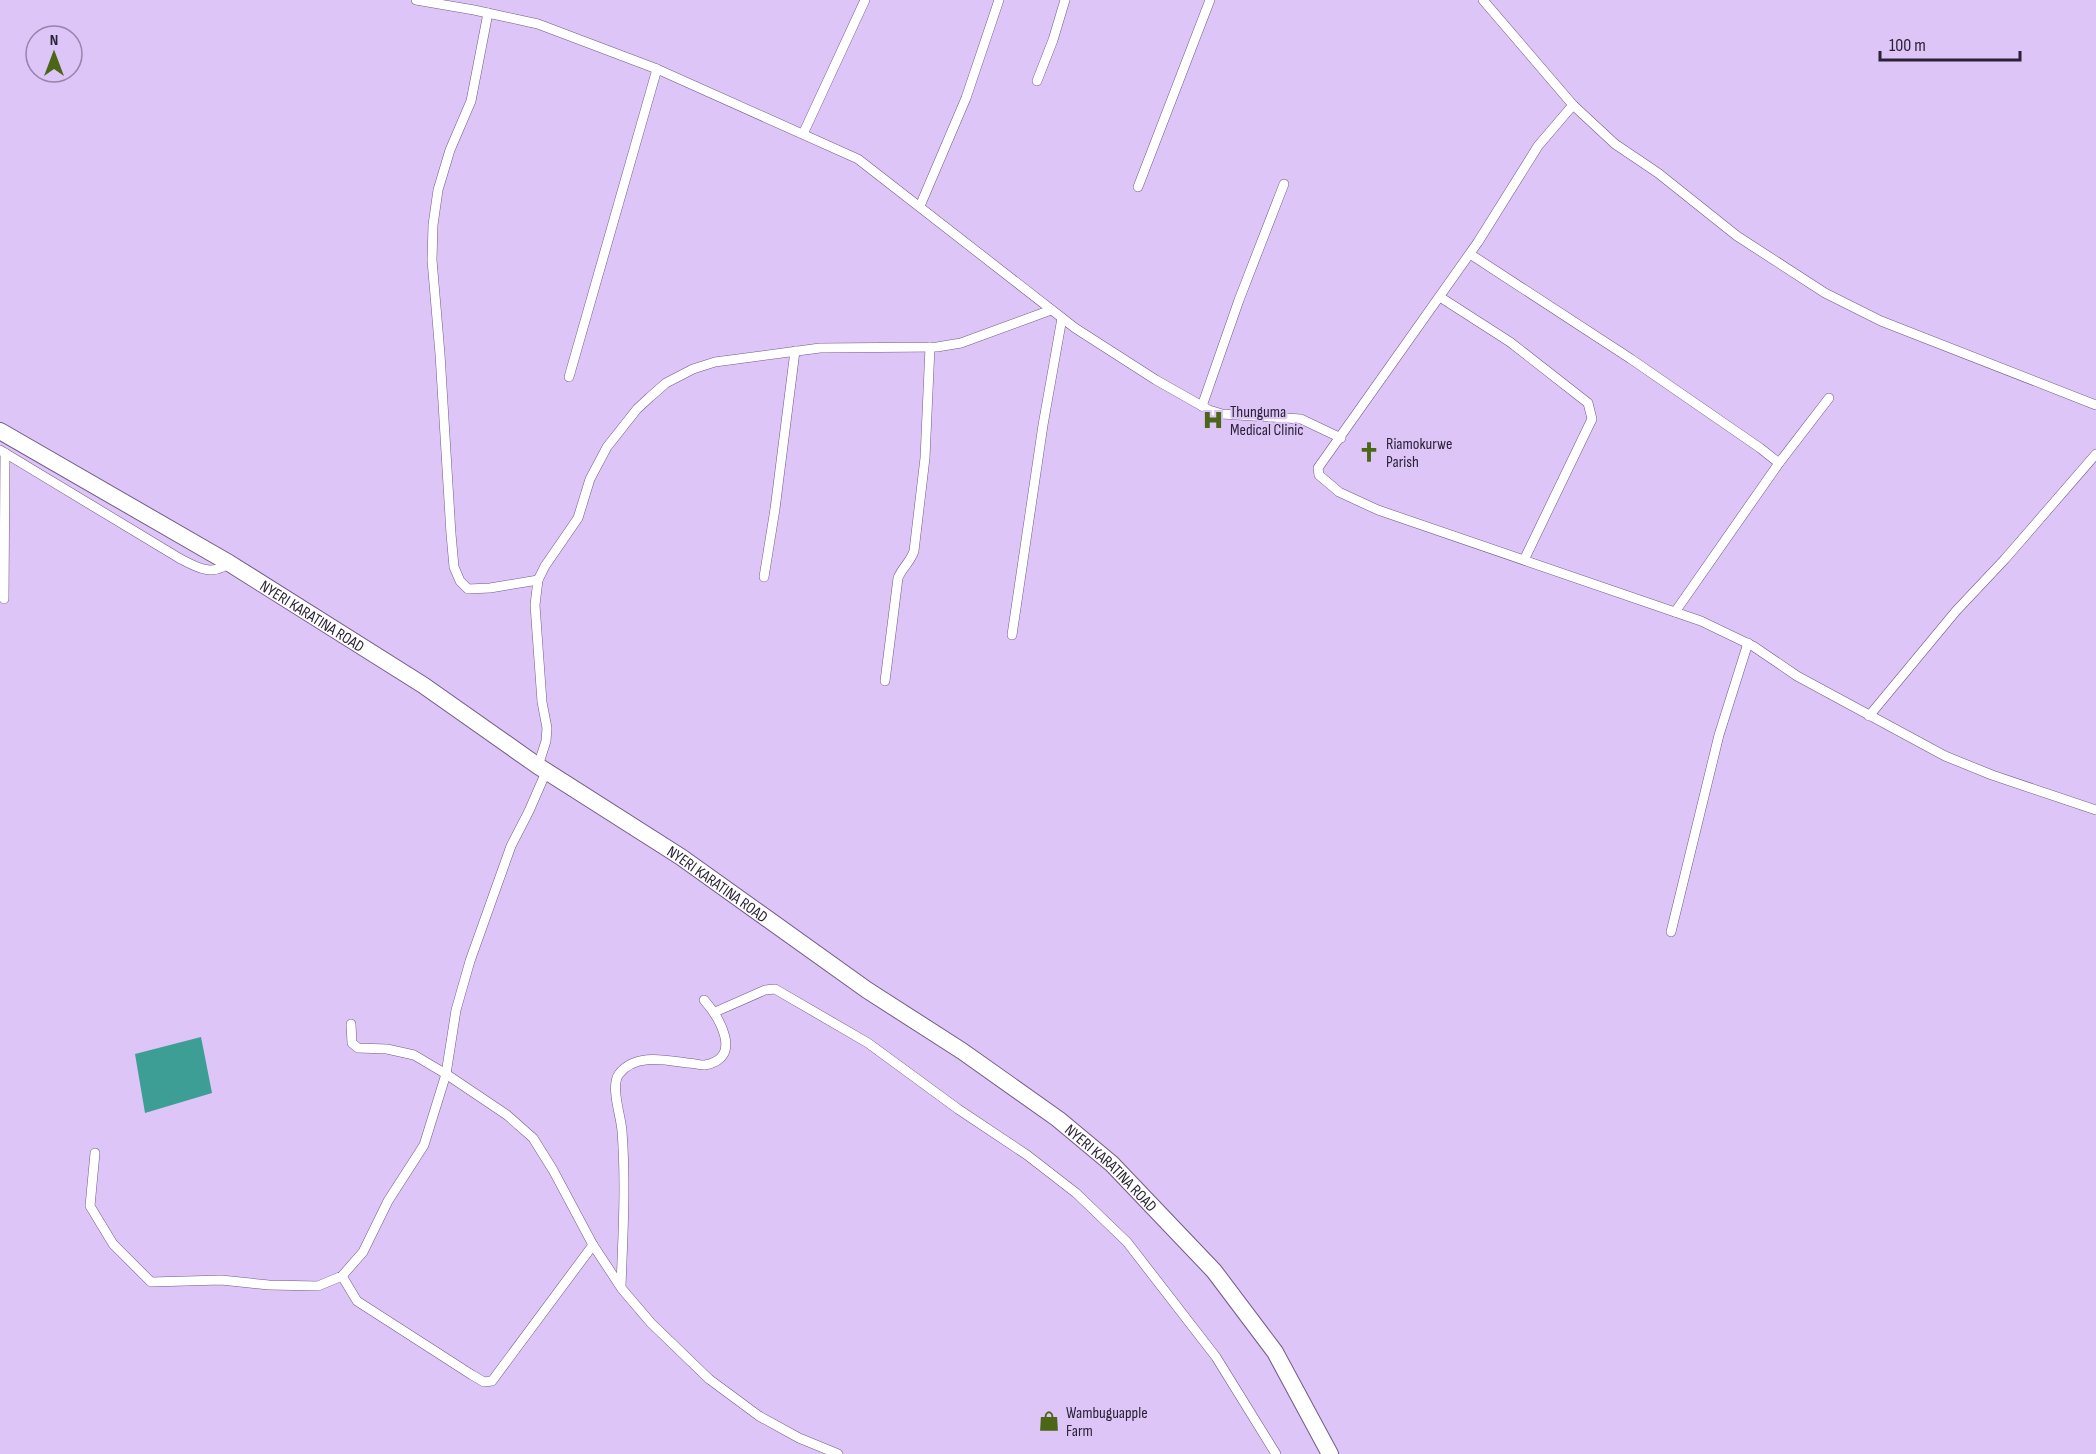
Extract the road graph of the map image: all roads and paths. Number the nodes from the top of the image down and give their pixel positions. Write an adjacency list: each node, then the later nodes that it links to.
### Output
1 (416, 0): 7 (street)
2 (865, 0): 11 (street)
3 (999, 0): 14 (street)
4 (1065, 0): 9 (street)
5 (1210, 0): 13 (street)
6 (1483, 0): 10 (street)
7 (488, 13): 8 (street); 33 (street)
8 (657, 69): 11 (street); 21 (street)
9 (1037, 81)
10 (1573, 105): 15 (street); 23 (street)
11 (803, 134): 14 (street)
12 (1284, 184): 24 (street)
13 (1138, 187)
14 (920, 206): 17 (street)
15 (1470, 254): 16 (street); 29 (street)
16 (1440, 297): 26 (street); 30 (street)
17 (1051, 310): 18 (street); 19 (street)
18 (1062, 318): 24 (street); 36 (street)
19 (930, 347): 20 (street); 38 (street)
20 (795, 351): 32 (street); 33 (street)
21 (569, 377)
22 (1829, 398): 29 (street)
23 (2096, 405)
24 (1202, 406): 26 (street)
25 (0, 431): 31 (highway, NYERI KARATINA ROAD)
26 (1341, 438): 30 (street)
27 (2, 451): 31 (street); 34 (street)
28 (2096, 454): 39 (street)
29 (1779, 463): 35 (street)
30 (1524, 560): 35 (street)
31 (229, 563): 40 (highway, NYERI KARATINA ROAD)
32 (764, 577)
33 (538, 580): 40 (street)
34 (3, 598)
35 (1675, 612): 37 (street)
36 (1012, 635)
37 (1748, 643): 39 (street); 42 (street)
38 (885, 681)
39 (1869, 716): 41 (street)
40 (542, 769): 46 (street); 53 (highway, NYERI KARATINA ROAD)
41 (2096, 810)
42 (1671, 932)
43 (704, 1000): 44 (street)
44 (714, 1012): 50 (street); 52 (street)
45 (351, 1024): 46 (street)
46 (446, 1074): 48 (street); 49 (street)
47 (96, 1154): 49 (street)
48 (592, 1245): 49 (street); 50 (street)
49 (342, 1276)
50 (621, 1286): 51 (street)
51 (838, 1454)
52 (1276, 1454)
53 (1330, 1454)

